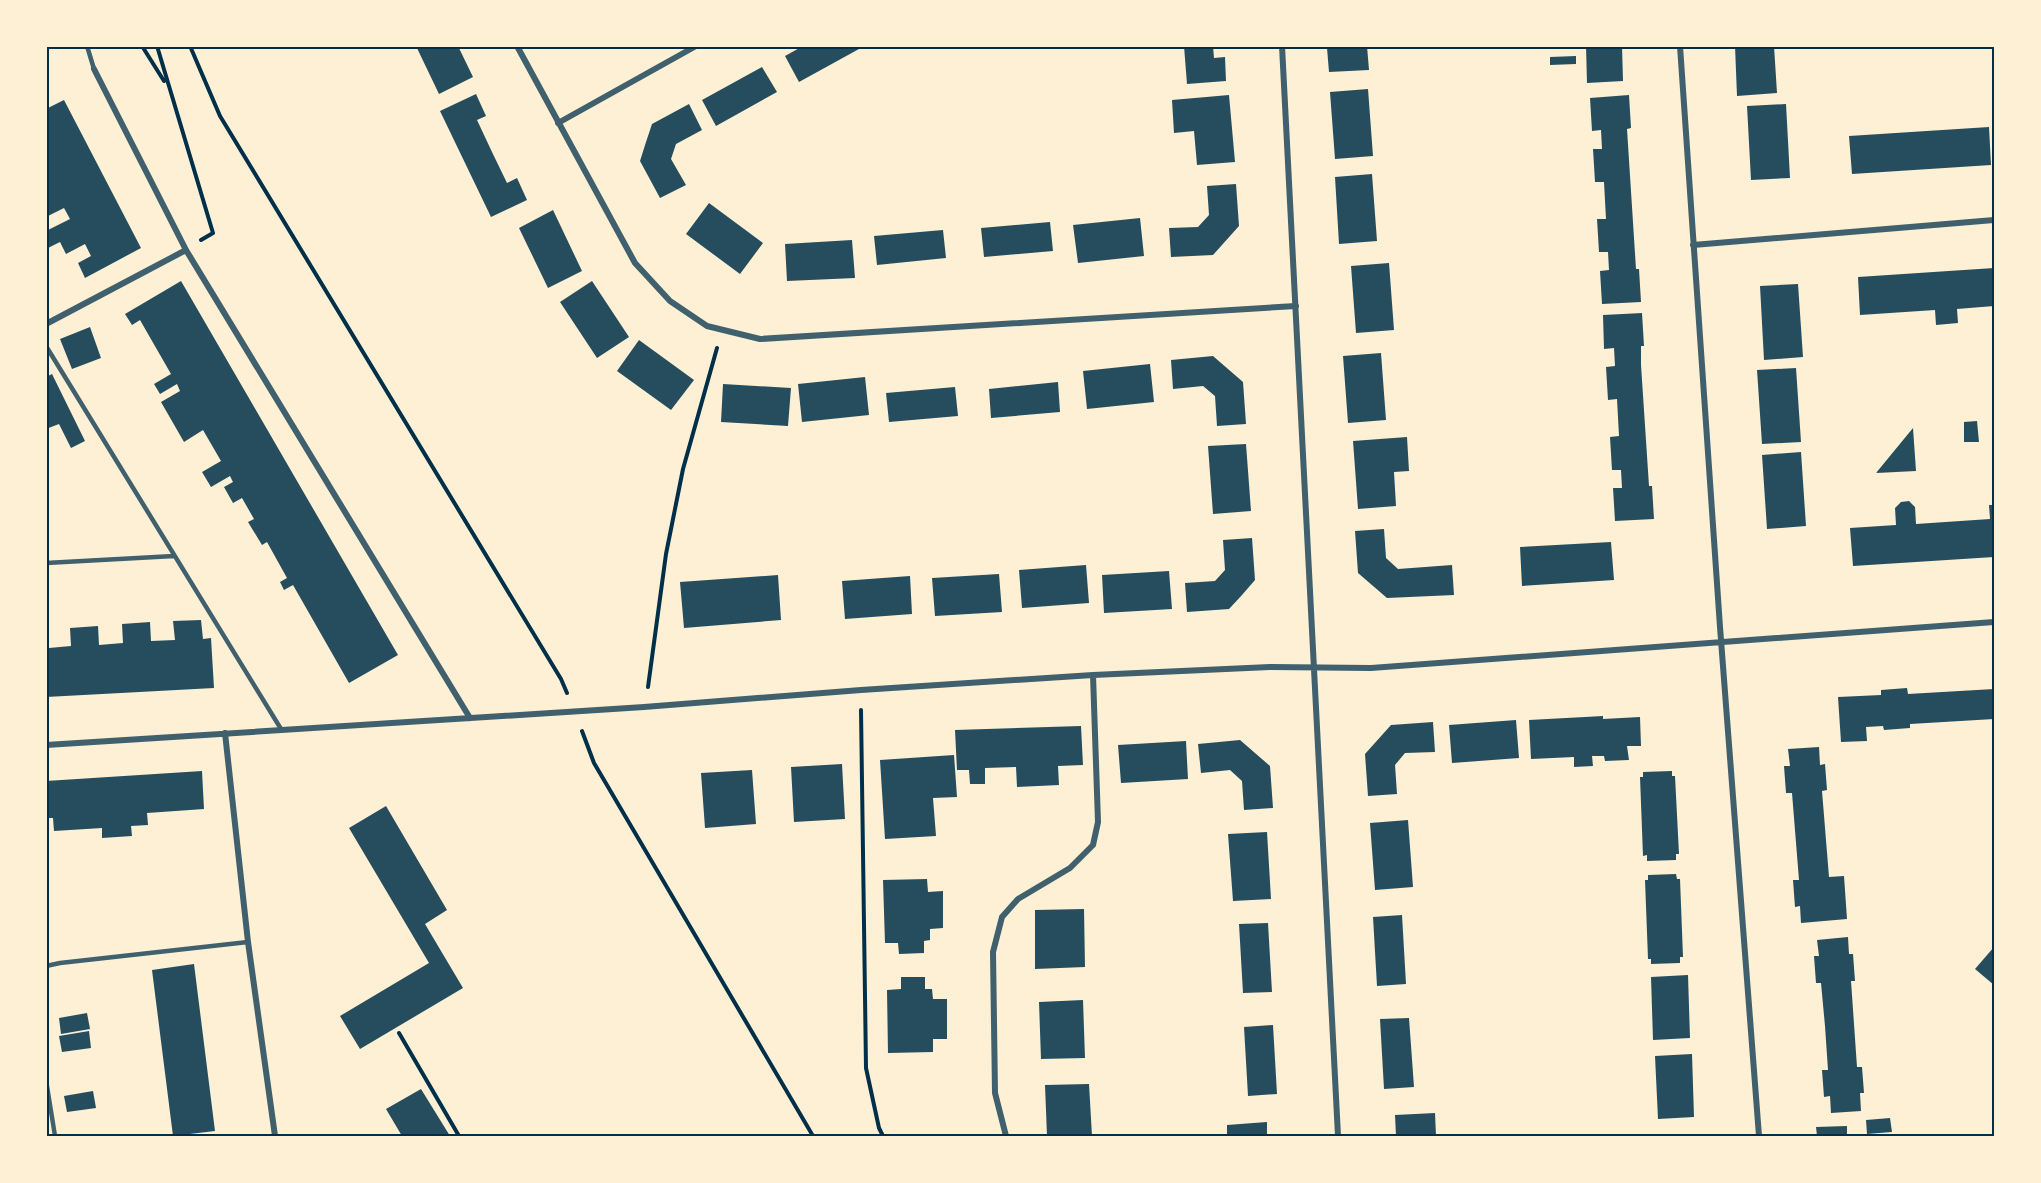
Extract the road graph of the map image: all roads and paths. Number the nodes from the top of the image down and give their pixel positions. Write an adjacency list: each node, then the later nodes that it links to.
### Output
1 (51, 46): 10 (lane)
2 (87, 46): 11 (lane)
3 (142, 46): 12 (path)
4 (157, 46): 12 (path)
5 (190, 46): 28 (path)
6 (517, 46): 13 (street)
7 (696, 46): 13 (street)
8 (1282, 46): 17 (street)
9 (1680, 46): 15 (street)
10 (46, 48)
11 (94, 69): 16 (street)
12 (167, 85): 16 (path)
13 (558, 123): 19 (street)
14 (1995, 220): 15 (street)
15 (1693, 244): 24 (street)
16 (186, 250): 18 (street); 30 (street)
17 (1296, 306): 19 (street); 25 (street)
18 (46, 324)
19 (723, 330): 29 (path)
20 (46, 346): 21 (lane)
21 (174, 556): 22 (lane); 32 (lane)
22 (46, 563)
23 (1995, 622): 24 (street)
24 (1721, 641): 25 (street); 46 (street)
25 (1313, 669): 26 (street); 45 (street)
26 (1093, 675): 27 (street); 44 (street)
27 (861, 690): 29 (street); 43 (path)
28 (569, 700)
29 (644, 707): 30 (street)
30 (470, 718): 32 (street)
31 (578, 721): 42 (path)
32 (281, 729): 33 (street)
33 (225, 733): 34 (street); 35 (street)
34 (46, 745)
35 (248, 942): 36 (lane); 40 (street)
36 (46, 966)
37 (399, 1033): 41 (path)
38 (46, 1080): 39 (lane)
39 (56, 1137)
40 (275, 1137)
41 (459, 1137)
42 (813, 1137)
43 (883, 1137)
44 (1006, 1137)
45 (1338, 1137)
46 (1759, 1137)

